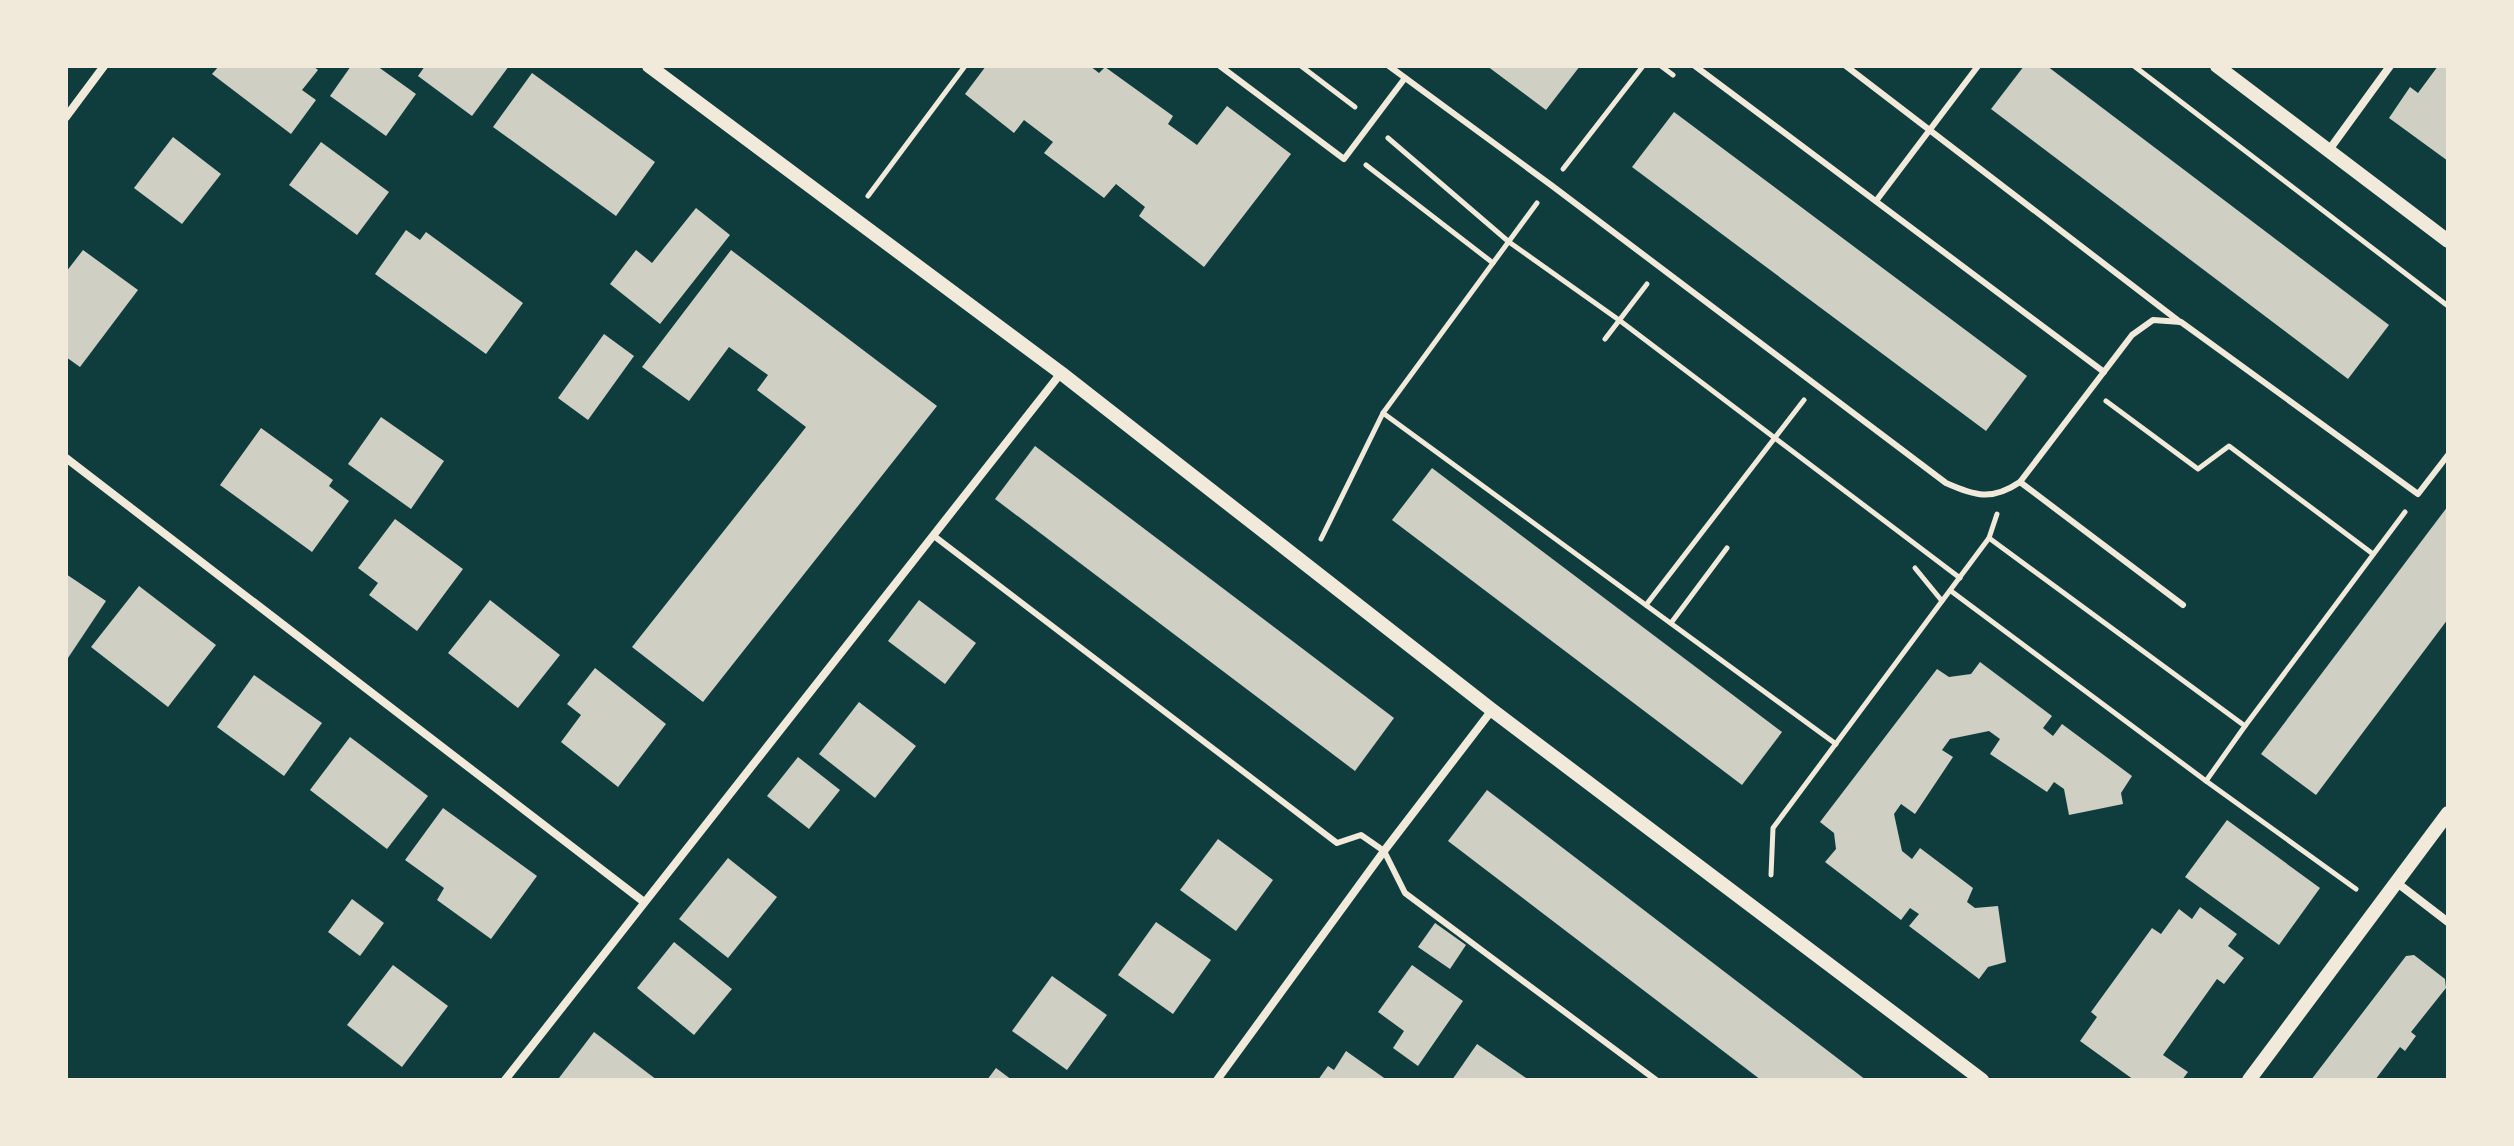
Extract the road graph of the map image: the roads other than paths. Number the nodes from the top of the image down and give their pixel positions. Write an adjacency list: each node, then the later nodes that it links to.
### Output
1 (104, 66): 11 (street)
2 (649, 66): 18 (street)
3 (1220, 66): 10 (lane)
4 (1389, 66): 10 (lane)
5 (1695, 66): 14 (lane)
6 (1846, 66): 12 (lane)
7 (1978, 66): 12 (lane)
8 (2217, 66): 13 (street)
9 (2390, 66): 13 (street)
10 (1405, 78): 21 (lane)
11 (66, 117)
12 (1930, 129): 14 (lane); 16 (lane)
13 (2329, 150): 15 (street)
14 (1876, 201): 17 (lane)
15 (2448, 241)
16 (2181, 322): 17 (lane); 19 (lane)
17 (2104, 372): 21 (lane)
18 (1061, 373): 22 (street); 24 (street)
19 (2448, 455)
20 (66, 458): 28 (street)
21 (2020, 482): 23 (lane)
22 (934, 536): 26 (lane); 28 (street)
23 (2183, 605)
24 (1492, 710): 26 (street); 33 (street)
25 (2448, 813): 27 (street)
26 (1384, 851): 31 (street); 32 (lane)
27 (2396, 882): 29 (street); 34 (street)
28 (644, 902): 30 (street)
29 (2448, 922)
30 (505, 1080)
31 (1217, 1080)
32 (1656, 1080)
33 (1982, 1080)
34 (2249, 1080)

